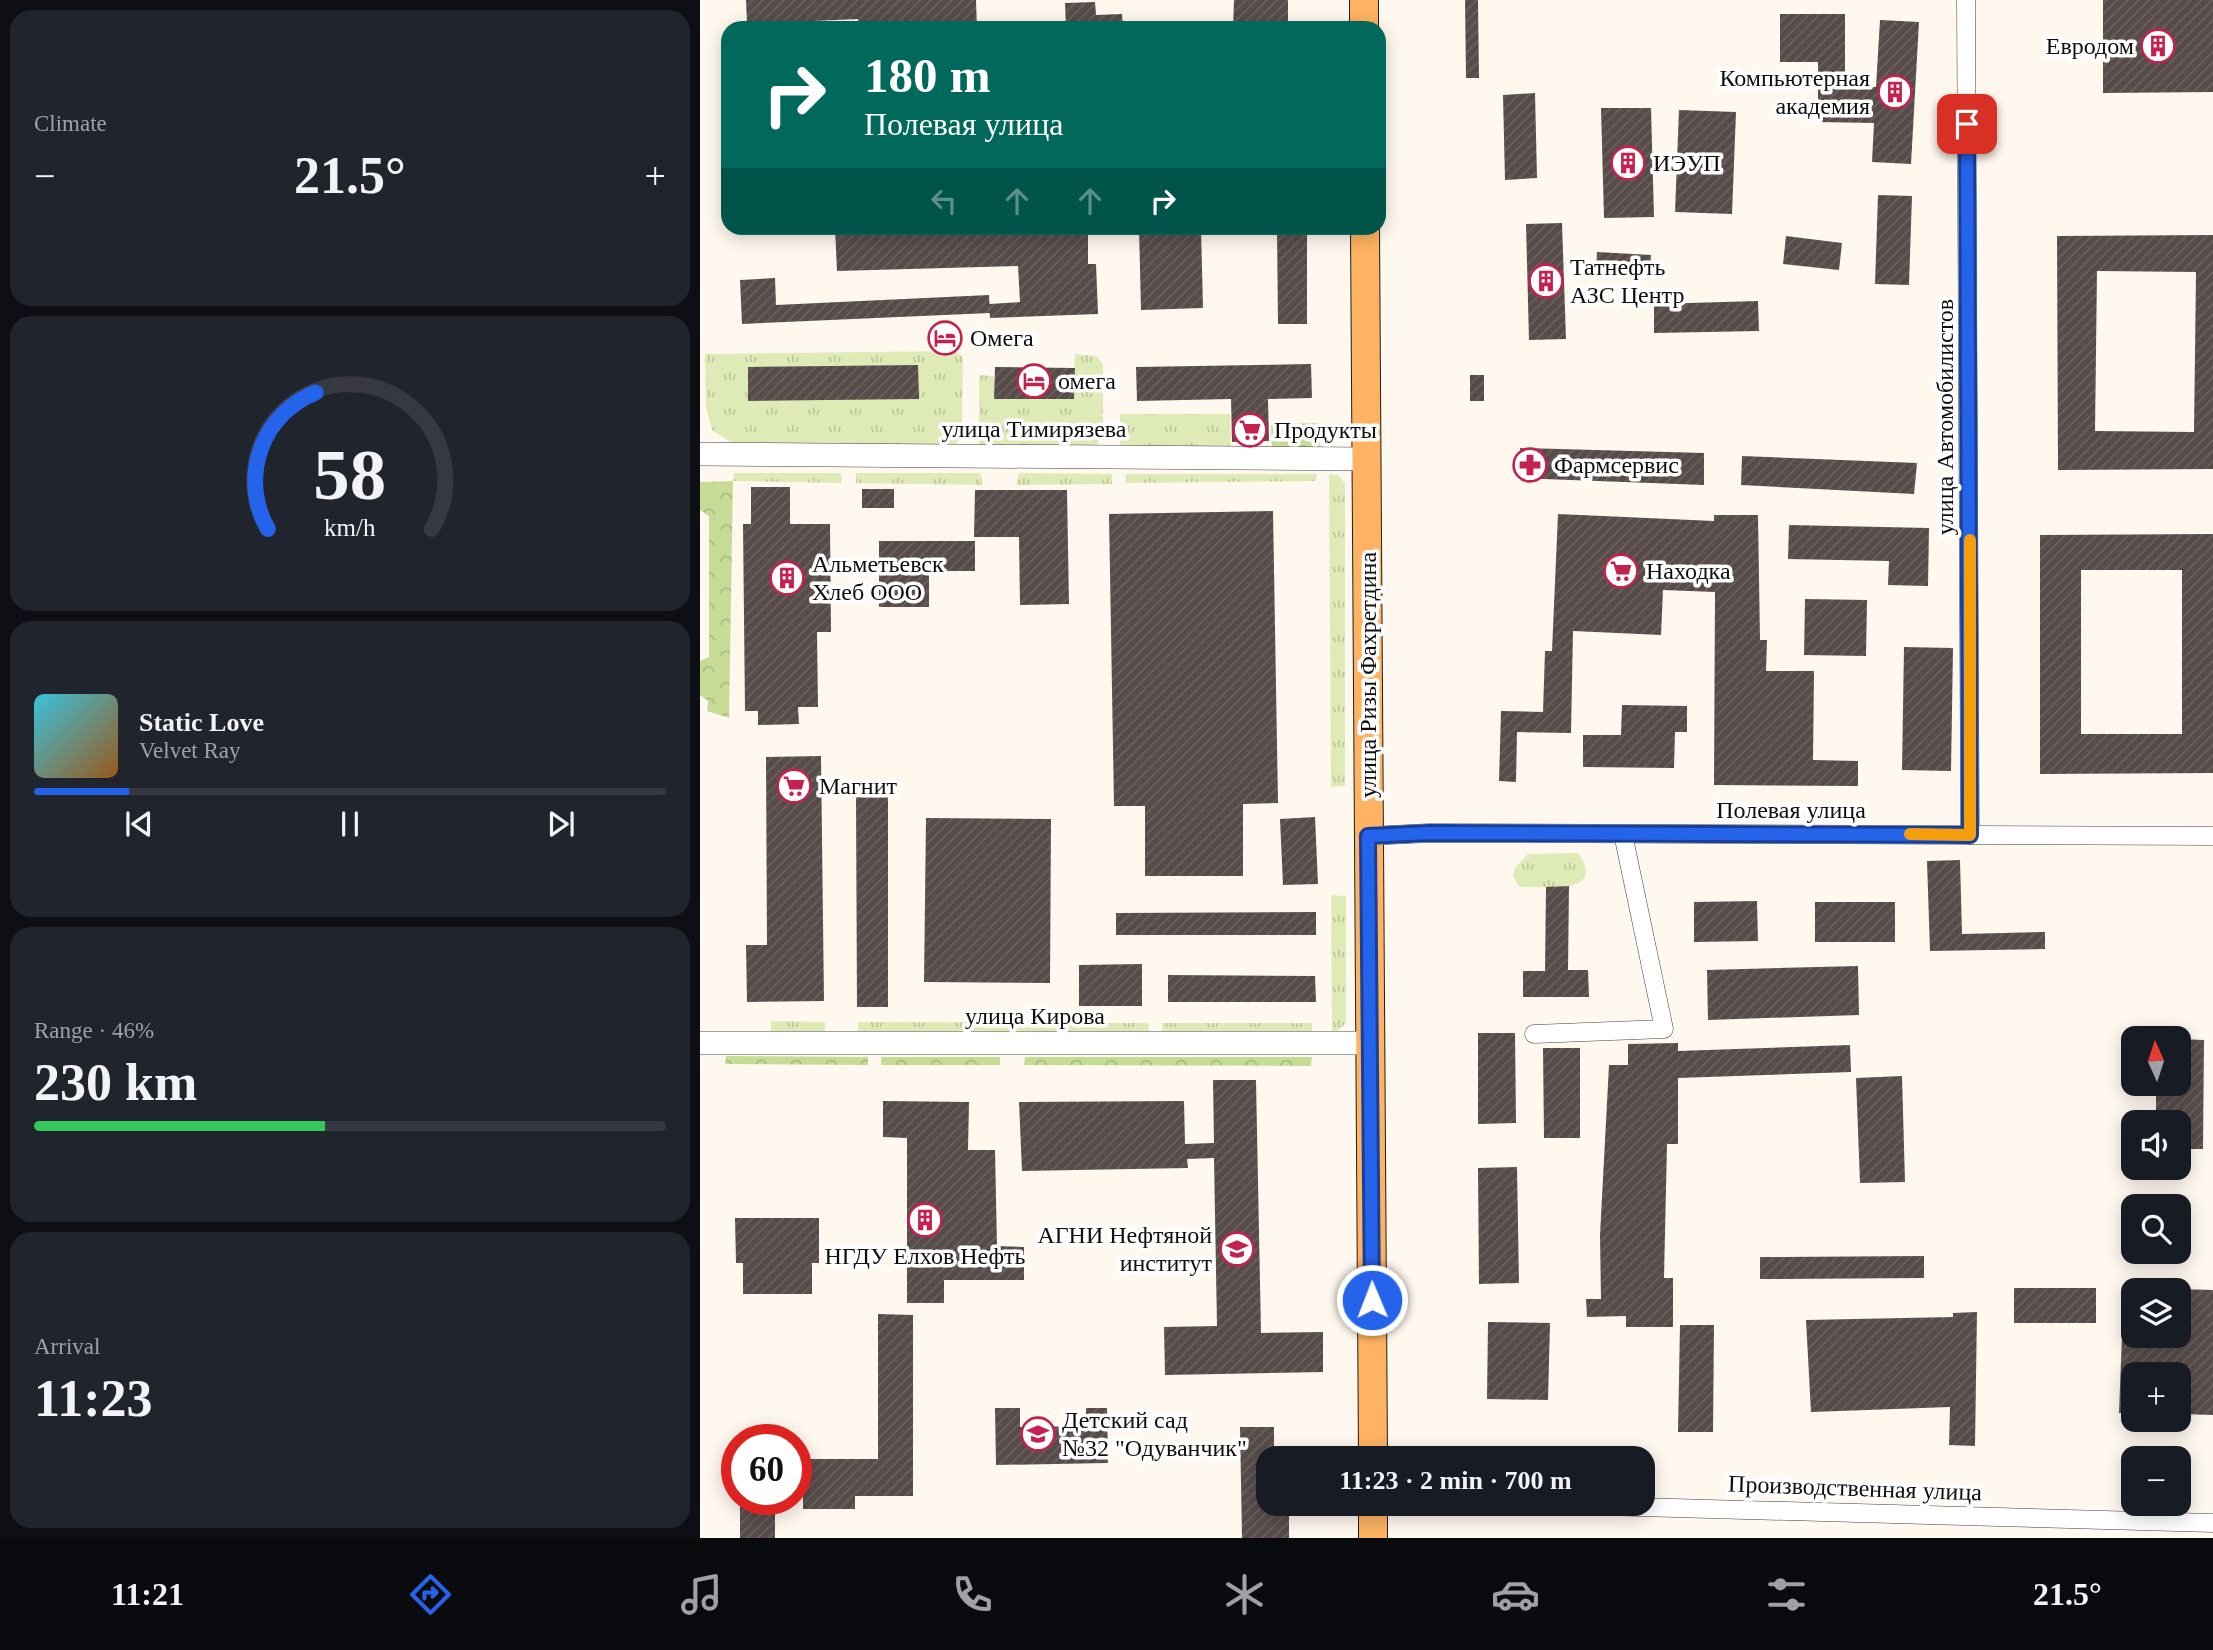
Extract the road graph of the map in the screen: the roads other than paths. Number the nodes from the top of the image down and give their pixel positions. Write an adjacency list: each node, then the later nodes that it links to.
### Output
1 (1364, 0): 3 (main road)
2 (1966, 0): 8 (street, улица Автомобилистов)
3 (1364, 21)
4 (1365, 235): 6 (main road, улица Ризы Фахретдина)
5 (700, 454): 6 (street, улица Тимирязева)
6 (1368, 459): 9 (main road, улица Ризы Фахретдина)
7 (1623, 834): 8 (street, Полевая улица); 9 (street, Полевая улица); 11 (street)
8 (1970, 835): 10 (street, Полевая улица)
9 (1368, 836): 12 (main road, улица Ризы Фахретдина)
10 (2213, 836)
11 (1534, 1034)
12 (1370, 1043): 13 (street, улица Кирова); 14 (main road, улица Ризы Фахретдина)
13 (700, 1044)
14 (1373, 1446)
15 (1655, 1507): 17 (street, Производственная улица)
16 (1373, 1516): 18 (main road)
17 (2213, 1523)
18 (1373, 1538)

